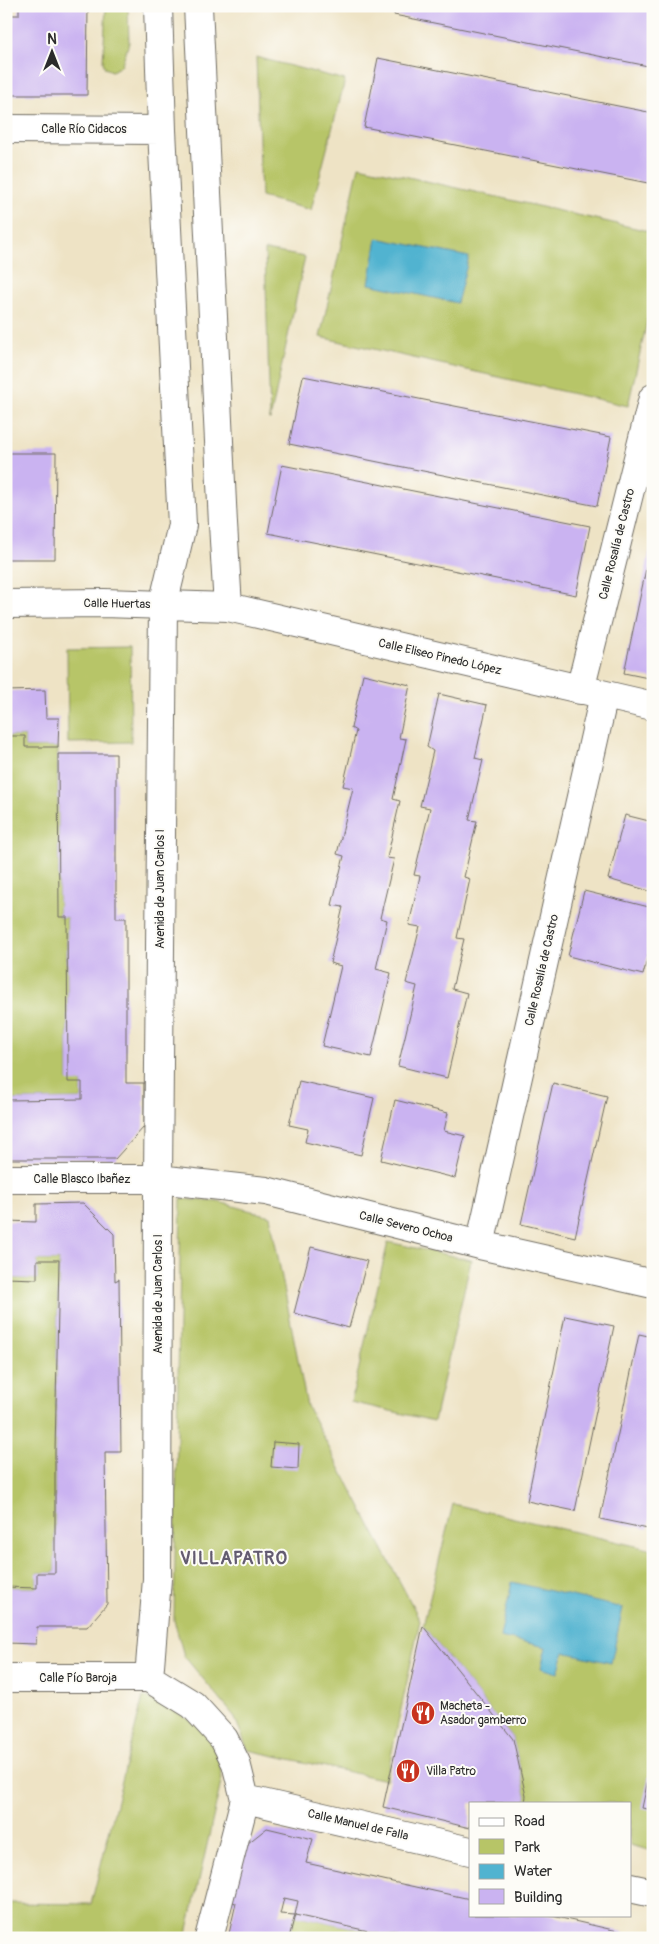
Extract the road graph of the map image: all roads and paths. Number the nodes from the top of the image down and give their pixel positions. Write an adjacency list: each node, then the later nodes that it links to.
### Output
1 (158, 6): 4 (street, Avenida de Juan Carlos I)
2 (198, 6): 9 (street)
3 (6, 129): 4 (street, Calle Río Cidacos)
4 (162, 130): 8 (street, Avenida de Juan Carlos I)
5 (653, 398): 11 (street, Calle Rosalía de Castro)
6 (6, 604): 7 (street, Calle Huertas)
7 (49, 604): 8 (street, Calle Huertas); 10 (street)
8 (163, 605): 9 (street, Calle Huertas); 14 (street, Avenida de Juan Carlos I)
9 (228, 606): 11 (street, Calle Eliseo Pinedo López)
10 (6, 621)
11 (592, 692): 12 (street, Calle Eliseo Pinedo López); 15 (street, Calle Rosalía de Castro)
12 (653, 706)
13 (6, 1179): 14 (street, Calle Blasco Ibañez)
14 (158, 1179): 15 (street, Calle Severo Ochoa); 18 (street, Avenida de Juan Carlos I)
15 (480, 1245): 16 (street, Calle Severo Ochoa)
16 (653, 1284)
17 (6, 1678): 18 (street, Calle Pío Baroja)
18 (149, 1678): 19 (street)
19 (245, 1799): 20 (street, Calle Manuel de Falla); 23 (street)
20 (469, 1851)
21 (632, 1888): 22 (street)
22 (653, 1893)
23 (209, 1938)

